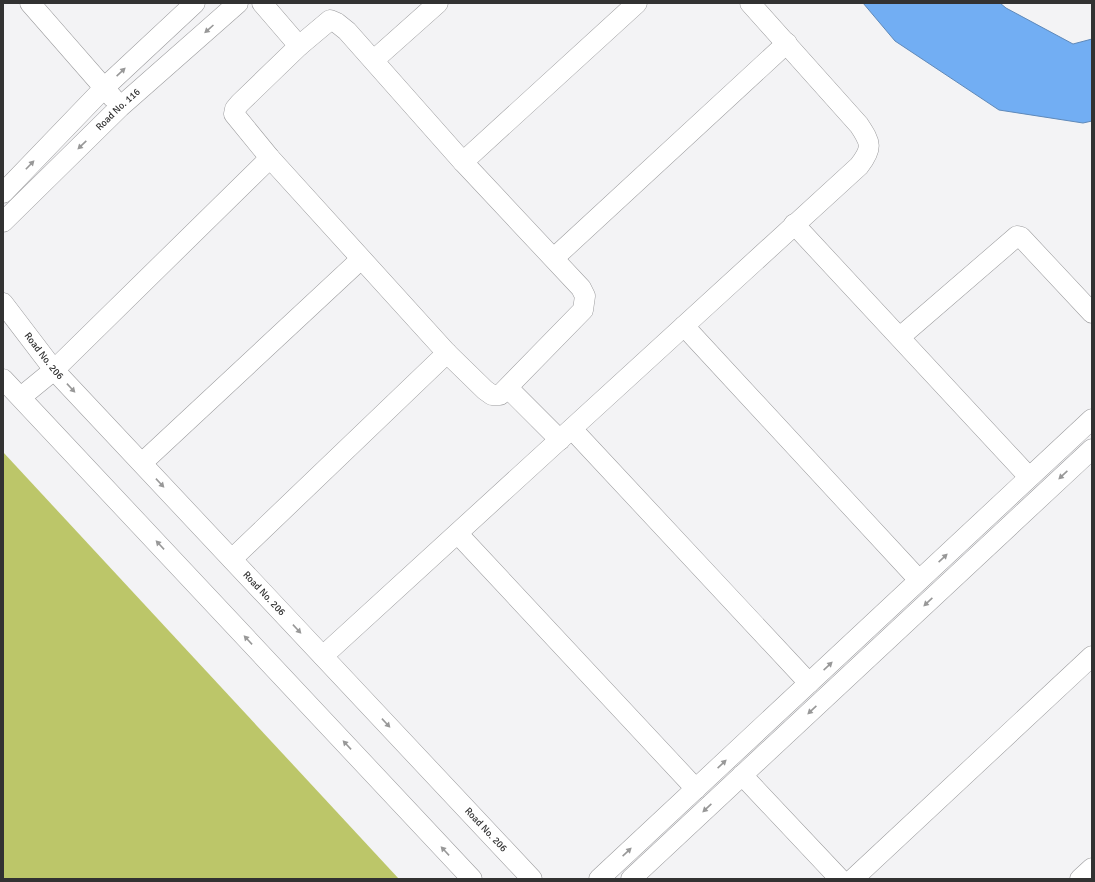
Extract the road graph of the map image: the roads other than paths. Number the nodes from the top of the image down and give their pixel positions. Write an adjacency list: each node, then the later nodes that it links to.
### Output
1 (30, 3): 11 (street)
2 (194, 3): 11 (street, one-way to 2)
3 (238, 3): 12 (street, Road No. 116, one-way to 12)
4 (262, 3): 9 (street)
5 (438, 3): 10 (street)
6 (636, 3): 14 (street)
7 (750, 3): 8 (street)
8 (787, 43): 17 (street); 18 (street)
9 (298, 46): 10 (street); 13 (street)
10 (374, 60): 14 (street)
11 (105, 87): 12 (street); 15 (street, one-way to 11)
12 (120, 108): 16 (street, Road No. 116, one-way to 16)
13 (270, 158): 19 (street); 25 (street)
14 (464, 162): 18 (street)
15 (3, 193)
16 (3, 222)
17 (794, 224): 22 (street); 23 (street)
18 (554, 258): 27 (street)
19 (360, 260): 24 (street); 32 (street)
20 (3, 303): 25 (street, Road No. 206)
21 (1092, 313): 23 (street)
22 (684, 326): 30 (street); 36 (street)
23 (900, 337): 33 (street)
24 (447, 353): 27 (street); 35 (street)
25 (54, 370): 28 (street); 32 (street, Road No. 206, one-way to 32)
26 (3, 379): 28 (street)
27 (508, 388): 30 (street)
28 (21, 397): 43 (street, one-way to 28)
29 (1092, 419): 33 (street)
30 (566, 435): 34 (street); 39 (street)
31 (1092, 449): 40 (street, one-way to 40)
32 (142, 463): 35 (street, Road No. 206, one-way to 35)
33 (1029, 478): 36 (street, one-way to 33)
34 (458, 534): 37 (street); 41 (street)
35 (232, 559): 37 (street, Road No. 206, one-way to 37)
36 (919, 580): 39 (street, one-way to 36)
37 (323, 656): 44 (street, Road No. 206, one-way to 44)
38 (1092, 656): 48 (street)
39 (809, 683): 41 (street, one-way to 39)
40 (742, 775): 46 (street, one-way to 46); 47 (street)
41 (696, 789): 45 (street, one-way to 41)
42 (1092, 868): 49 (street)
43 (472, 879)
44 (532, 879)
45 (599, 879)
46 (631, 879)
47 (840, 879)
48 (853, 879)
49 (1080, 879)

